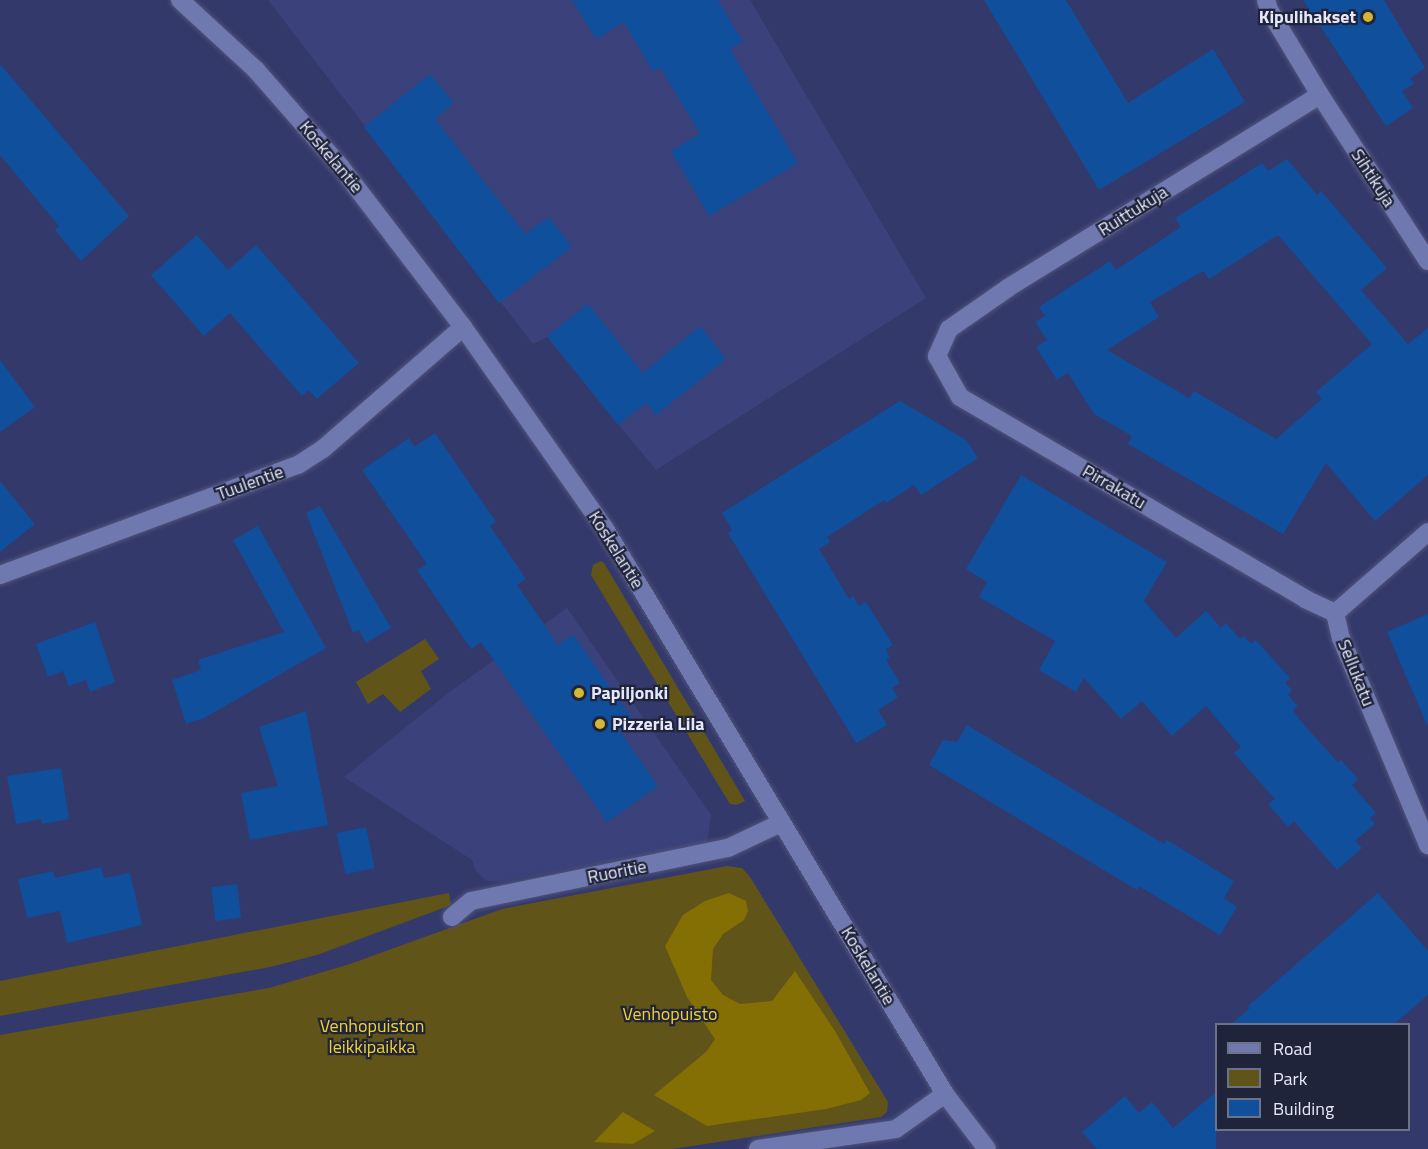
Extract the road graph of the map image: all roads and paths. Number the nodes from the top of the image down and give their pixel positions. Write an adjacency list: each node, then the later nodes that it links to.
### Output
1 (180, 0): 5 (street, Koskelantie)
2 (1266, 0): 3 (street, Sihtikuja)
3 (1320, 95): 4 (street, Sihtikuja); 6 (street, Ruittukuja)
4 (1428, 261)
5 (463, 327): 8 (street, Tuulentie); 10 (street, Koskelantie)
6 (949, 329): 9 (street, Pirrakatu)
7 (1428, 532): 9 (street)
8 (0, 575)
9 (1335, 613): 11 (street, Sellukatu)
10 (782, 823): 12 (street, Ruoritie); 13 (street, Koskelantie)
11 (1428, 845)
12 (452, 917)
13 (945, 1094): 14 (street); 15 (street, Koskelantie)
14 (758, 1149)
15 (987, 1149)

